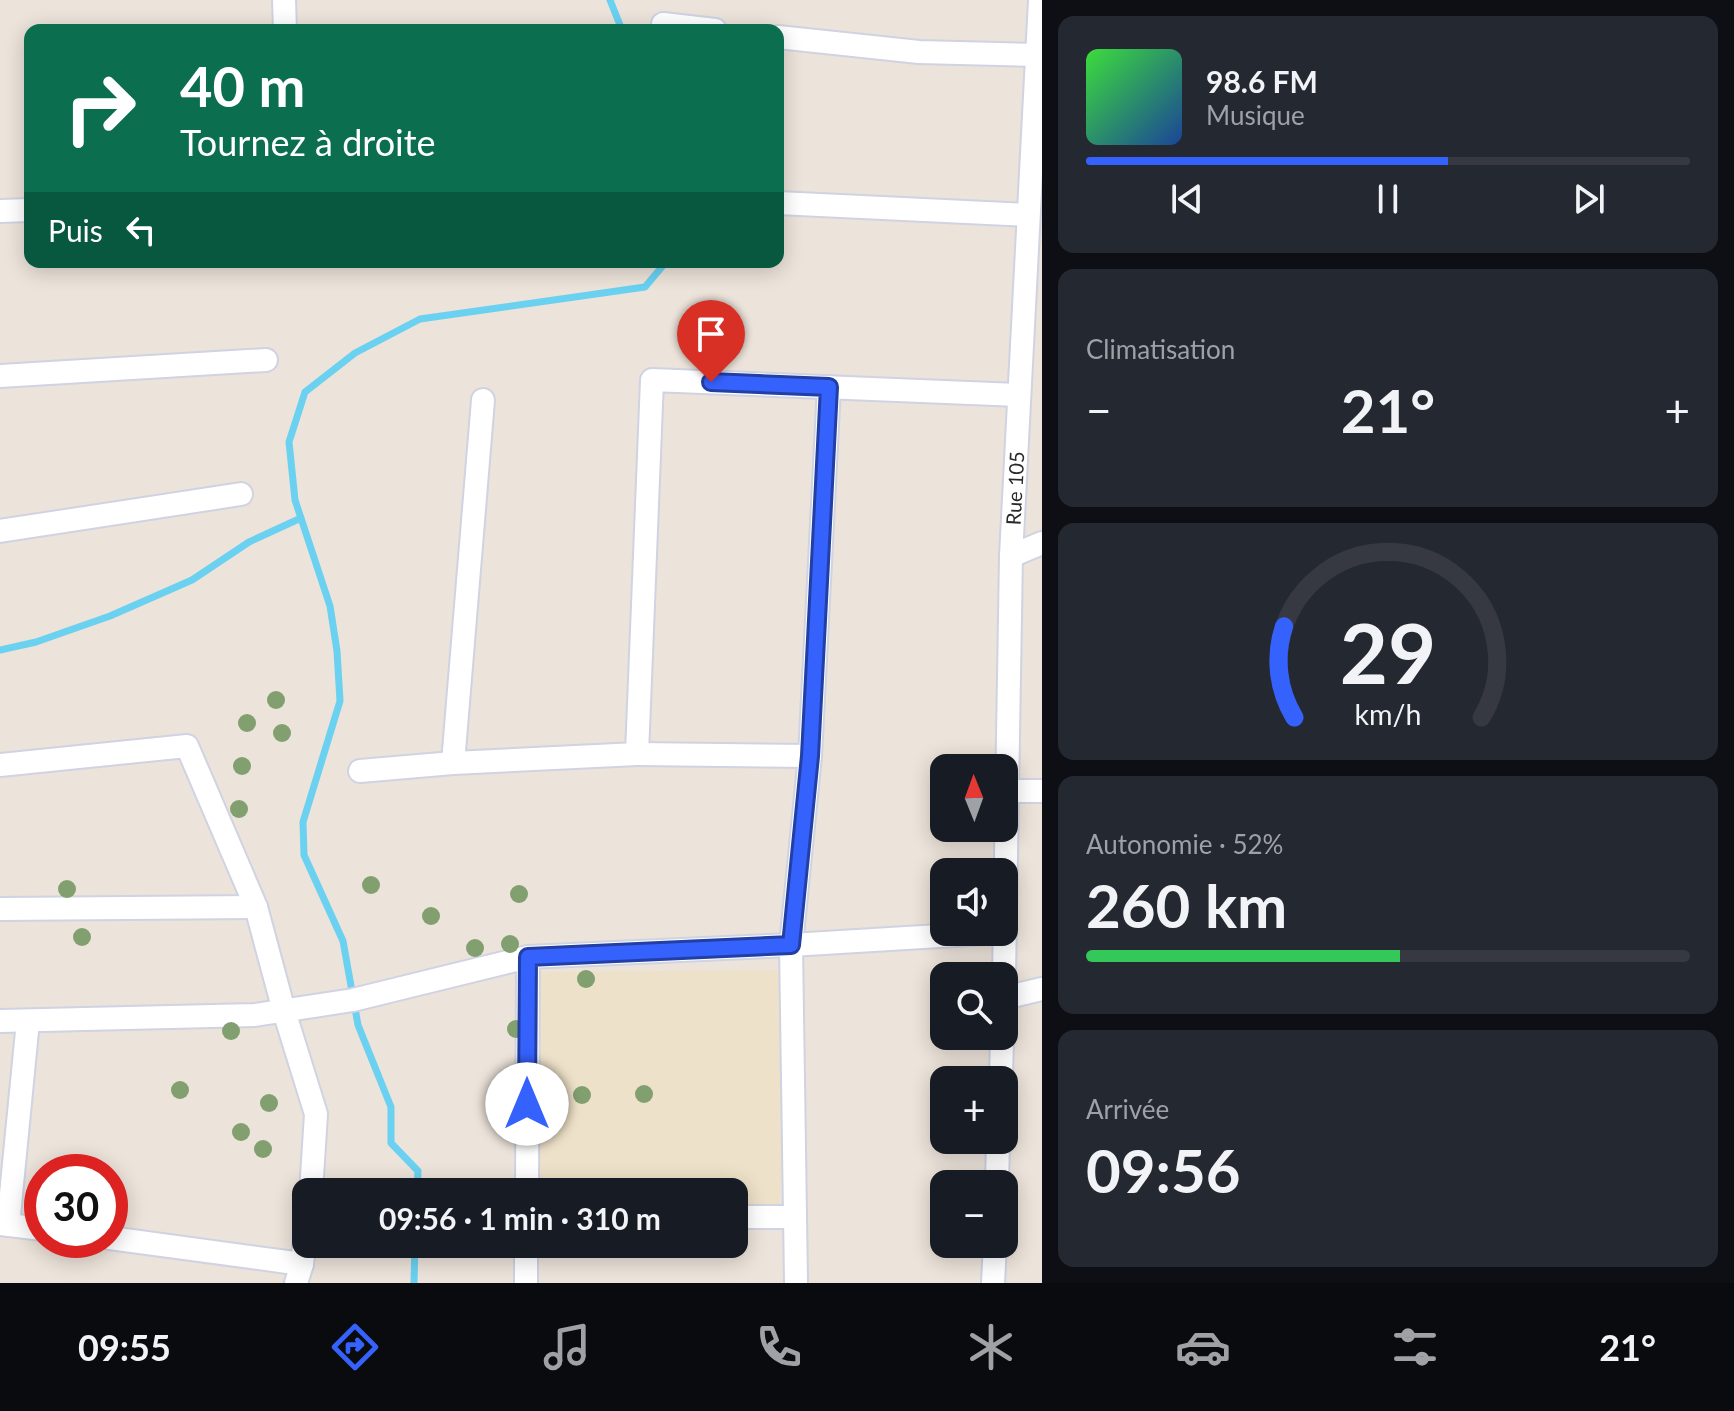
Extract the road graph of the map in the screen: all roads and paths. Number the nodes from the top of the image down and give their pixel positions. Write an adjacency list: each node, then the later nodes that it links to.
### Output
1 (284, 0): 3 (street)
2 (1040, 0): 5 (street, Rue 105)
3 (285, 24)
4 (784, 38): 5 (street)
5 (1037, 55): 6 (street, Rue 105)
6 (1038, 114): 10 (street, Rue 105)
7 (784, 203): 10 (street)
8 (24, 210): 9 (street)
9 (0, 211)
10 (1028, 215): 14 (street, Rue 105)
11 (266, 360): 12 (street)
12 (0, 376)
13 (829, 387): 14 (street); 20 (street); 22 (street)
14 (1019, 395): 19 (street, Rue 105)
15 (483, 400): 23 (street)
16 (241, 494): 17 (street)
17 (0, 531)
18 (1042, 543): 19 (street)
19 (1011, 556): 21 (street, Rue 105)
20 (637, 754): 22 (street); 23 (street)
21 (1008, 754)
22 (810, 756): 31 (street)
23 (453, 763): 25 (street)
24 (0, 765): 28 (street)
25 (360, 771)
26 (1018, 791): 27 (street)
27 (1042, 791)
28 (256, 907): 29 (street); 35 (street)
29 (0, 909)
30 (930, 937): 31 (street)
31 (791, 945): 32 (street); 41 (street)
32 (528, 957): 35 (street); 39 (street)
33 (1042, 989): 34 (street)
34 (1018, 995)
35 (284, 1011): 37 (street); 38 (street)
36 (0, 1021): 37 (street)
37 (28, 1021): 42 (street)
38 (312, 1178)
39 (527, 1178)
40 (748, 1217): 41 (street)
41 (795, 1217): 49 (street)
42 (4, 1224): 43 (street)
43 (24, 1227)
44 (128, 1241): 47 (street)
45 (526, 1258): 48 (street)
46 (994, 1258): 50 (street)
47 (299, 1274)
48 (526, 1283)
49 (796, 1283)
50 (993, 1283)

